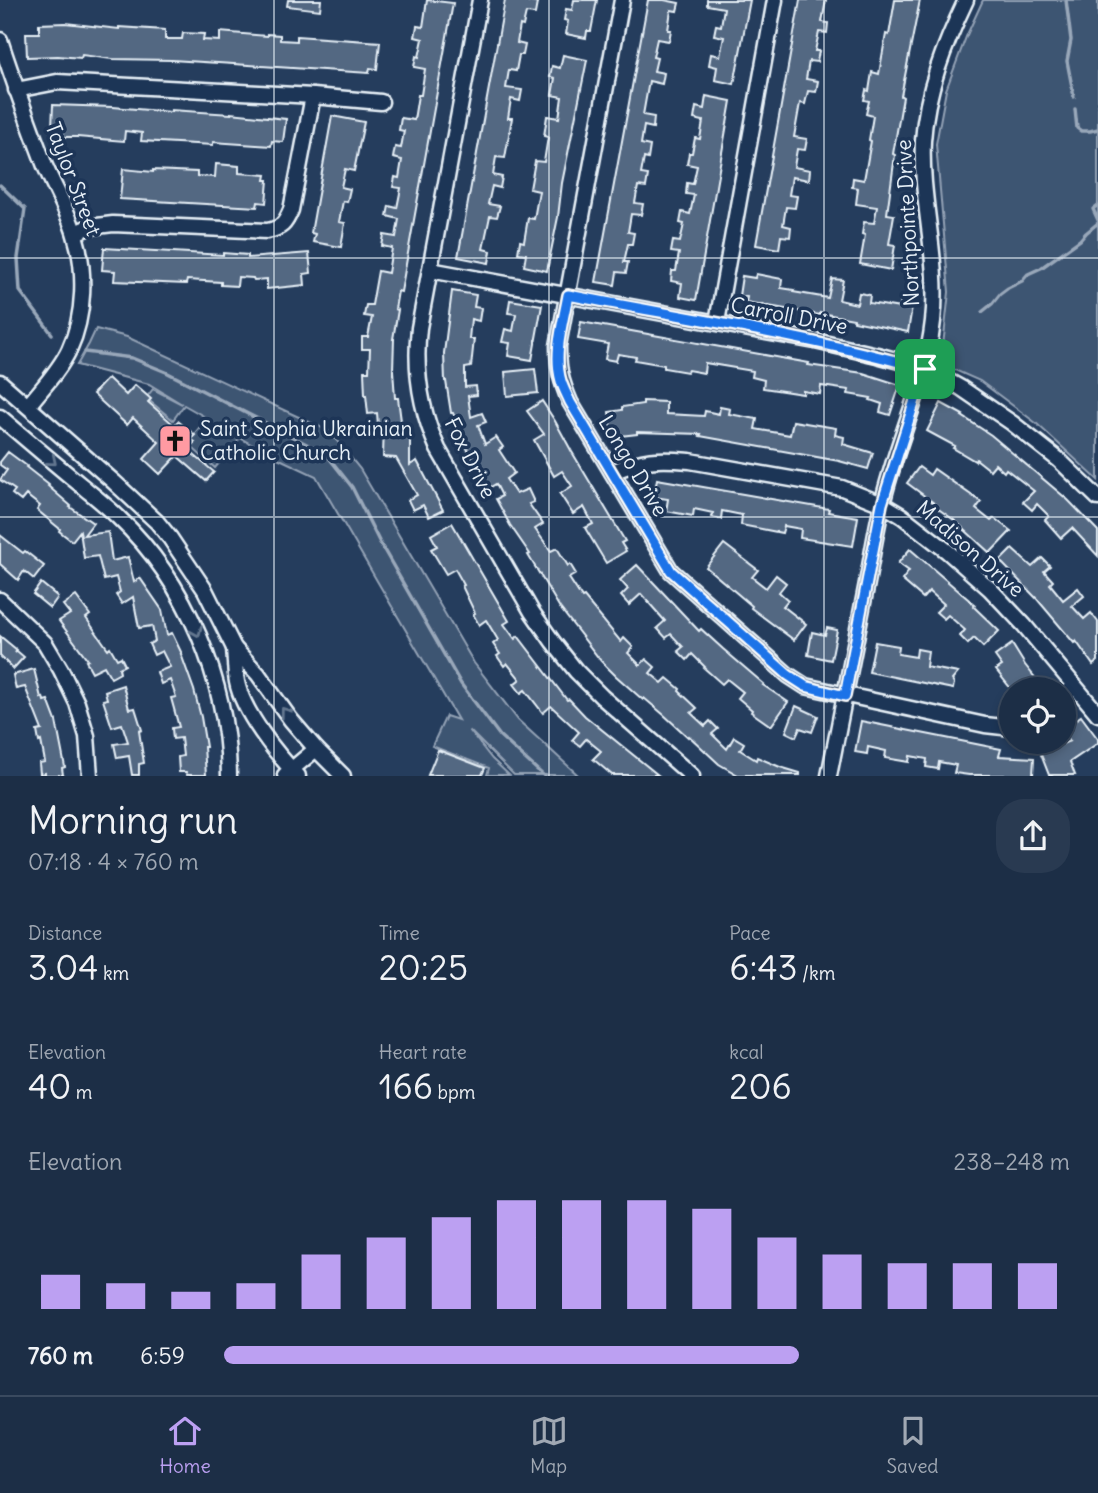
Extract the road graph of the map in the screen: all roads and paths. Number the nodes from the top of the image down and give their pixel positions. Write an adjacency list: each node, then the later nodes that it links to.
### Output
1 (480, 0): 10 (street, Fox Drive)
2 (622, 0): 11 (street, Longo Drive)
3 (775, 0): 12 (street)
4 (966, 0): 13 (street, Northpointe Drive)
5 (0, 40): 6 (street, Taylor Street)
6 (16, 90): 7 (street); 9 (street, Taylor Street)
7 (313, 96): 8 (street); 9 (street)
8 (381, 102)
9 (75, 233): 15 (street, Taylor Street)
10 (430, 270): 11 (street, Carroll Drive); 32 (street, Fox Drive)
11 (568, 295): 12 (street, Carroll Drive); 17 (street, Longo Drive)
12 (716, 322): 13 (street, Carroll Drive)
13 (925, 369): 18 (street, Carroll Drive); 19 (street, Northpointe Drive)
14 (0, 382): 15 (street)
15 (28, 406): 21 (street)
16 (0, 416): 30 (street, one-way to 30)
17 (612, 472): 19 (street, Madison Drive); 23 (street, Longo Drive)
18 (1098, 498)
19 (882, 504): 22 (street, Madison Drive); 23 (street, Northpointe Drive)
20 (0, 600): 29 (street)
21 (234, 648): 27 (street, one-way to 21); 28 (street)
22 (1059, 677)
23 (845, 696): 26 (street, Longo Drive); 33 (street, Northpointe Drive)
24 (1076, 697): 25 (street, Madison Drive)
25 (1098, 714)
26 (999, 727)
27 (316, 749): 28 (street); 31 (street)
28 (291, 773)
29 (90, 775)
30 (229, 775)
31 (343, 775)
32 (692, 775)
33 (829, 775)

